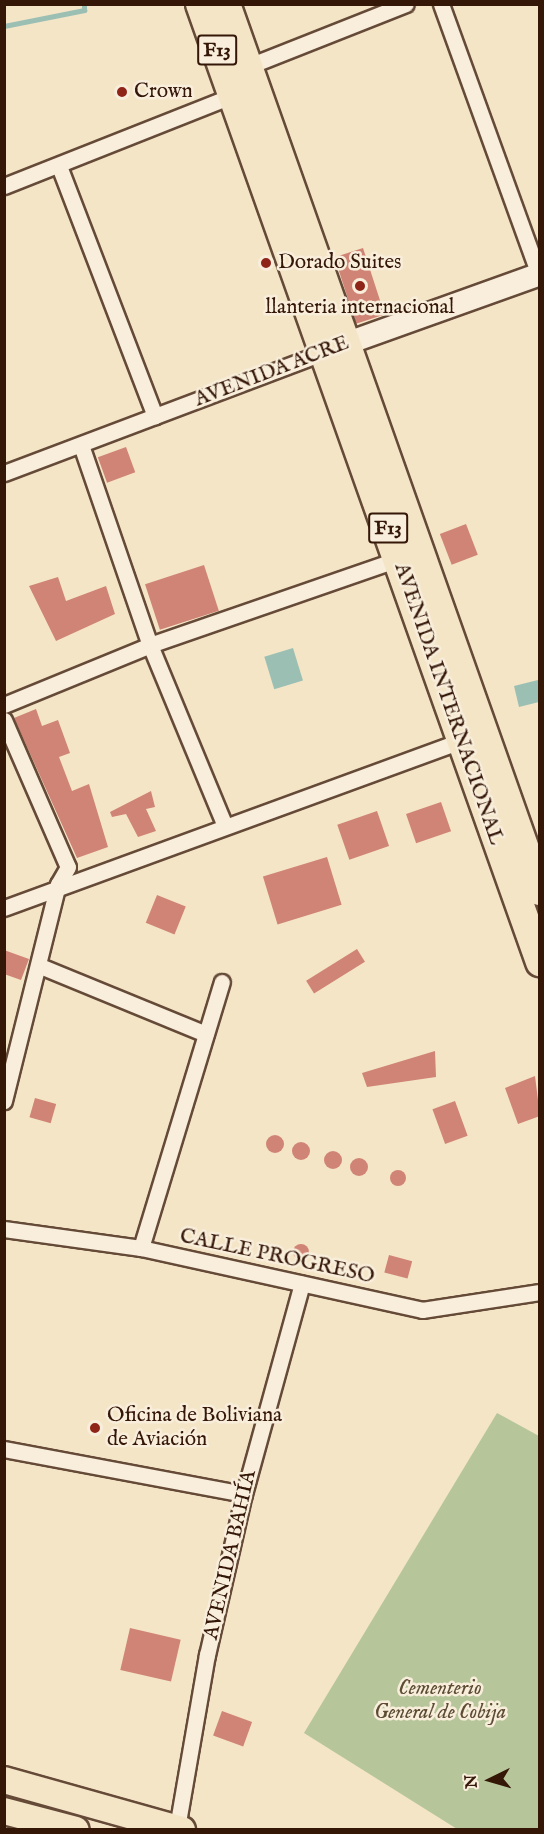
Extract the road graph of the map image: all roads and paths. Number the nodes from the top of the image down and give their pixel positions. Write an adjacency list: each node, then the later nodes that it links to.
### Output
1 (200, 4): 5 (highway, AVENIDA INTERNACIONAL / F13)
2 (226, 4): 5 (highway, AVENIDA INTERNACIONAL / F13)
3 (406, 4): 5 (street)
4 (441, 4): 8 (street)
5 (242, 80): 6 (street); 9 (highway, AVENIDA INTERNACIONAL / F13)
6 (59, 166): 7 (street); 10 (street)
7 (4, 186)
8 (538, 275): 9 (main road, AVENIDA ACRE)
9 (337, 347): 10 (street, AVENIDA ACRE); 13 (highway, AVENIDA INTERNACIONAL / F13); 17 (highway, AVENIDA INTERNACIONAL / F13)
10 (155, 416): 11 (street, AVENIDA ACRE)
11 (81, 445): 12 (street, AVENIDA ACRE); 14 (street)
12 (4, 474)
13 (399, 559): 14 (street); 17 (highway, AVENIDA INTERNACIONAL / F13)
14 (150, 645): 15 (street); 18 (street)
15 (4, 705)
16 (4, 720): 19 (street)
17 (472, 737): 18 (street); 20 (highway, AVENIDA INTERNACIONAL / F13); 22 (highway, AVENIDA INTERNACIONAL / F13)
18 (224, 824): 19 (street)
19 (58, 884): 21 (street); 23 (street)
20 (540, 891)
21 (4, 908)
22 (540, 962)
23 (40, 966): 25 (street); 26 (street)
24 (222, 982): 25 (street)
25 (206, 1034): 28 (street)
26 (4, 1101)
27 (4, 1229): 28 (street, CALLE PROGRESO)
28 (141, 1248): 29 (street, CALLE PROGRESO)
29 (302, 1284): 30 (street, CALLE PROGRESO); 32 (street, AVENIDA BAHÍA)
30 (540, 1292)
31 (4, 1449): 32 (street)
32 (244, 1494): 35 (street, AVENIDA BAHÍA)
33 (4, 1780): 35 (main road)
34 (4, 1811): 36 (main road)
35 (179, 1829)
36 (76, 1830)

